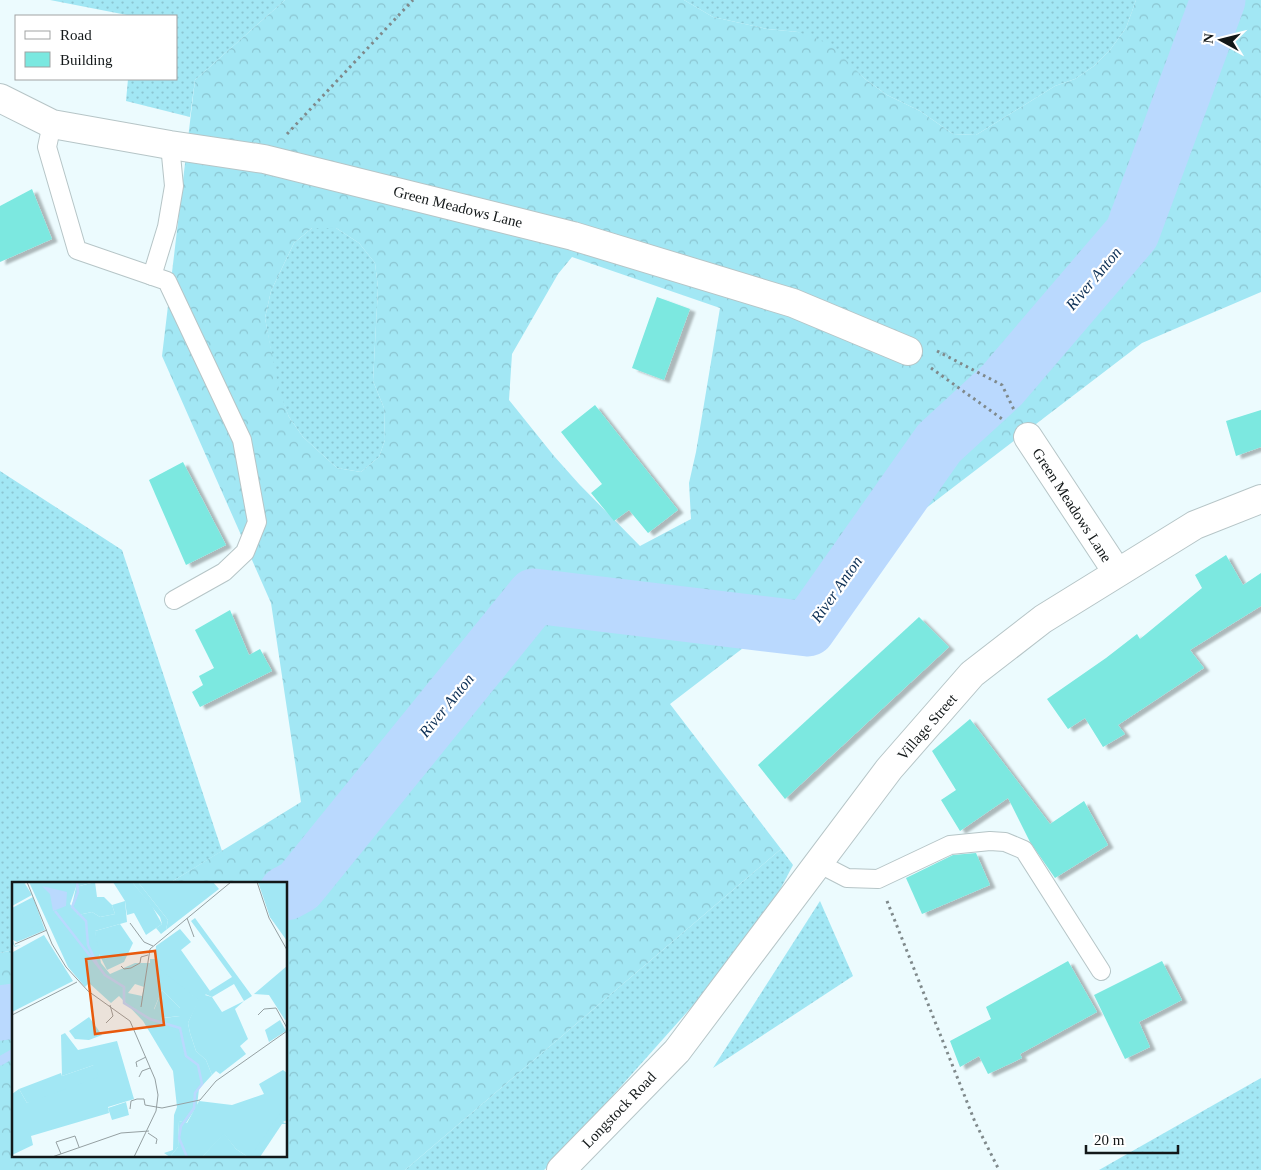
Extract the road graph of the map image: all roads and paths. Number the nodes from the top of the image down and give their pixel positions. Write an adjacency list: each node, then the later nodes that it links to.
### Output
1 (413, 0): 5 (path)
2 (0, 98): 3 (street, Green Meadows Lane)
3 (52, 124): 4 (street, Green Meadows Lane); 6 (lane)
4 (170, 145): 5 (street, Green Meadows Lane); 6 (lane)
5 (264, 159): 8 (street, Green Meadows Lane)
6 (152, 276): 12 (lane)
7 (935, 351): 9 (path)
8 (908, 352): 9 (path)
9 (1028, 437): 11 (street, Green Meadows Lane)
10 (1261, 499): 11 (street, Village Street)
11 (1117, 572): 13 (street, Village Street)
12 (174, 600)
13 (818, 863): 14 (lane); 16 (street, Village Street)
14 (878, 879): 15 (lane); 18 (path)
15 (1101, 970)
16 (677, 1051): 17 (street, Longstock Road)
17 (561, 1170)
18 (999, 1170)

